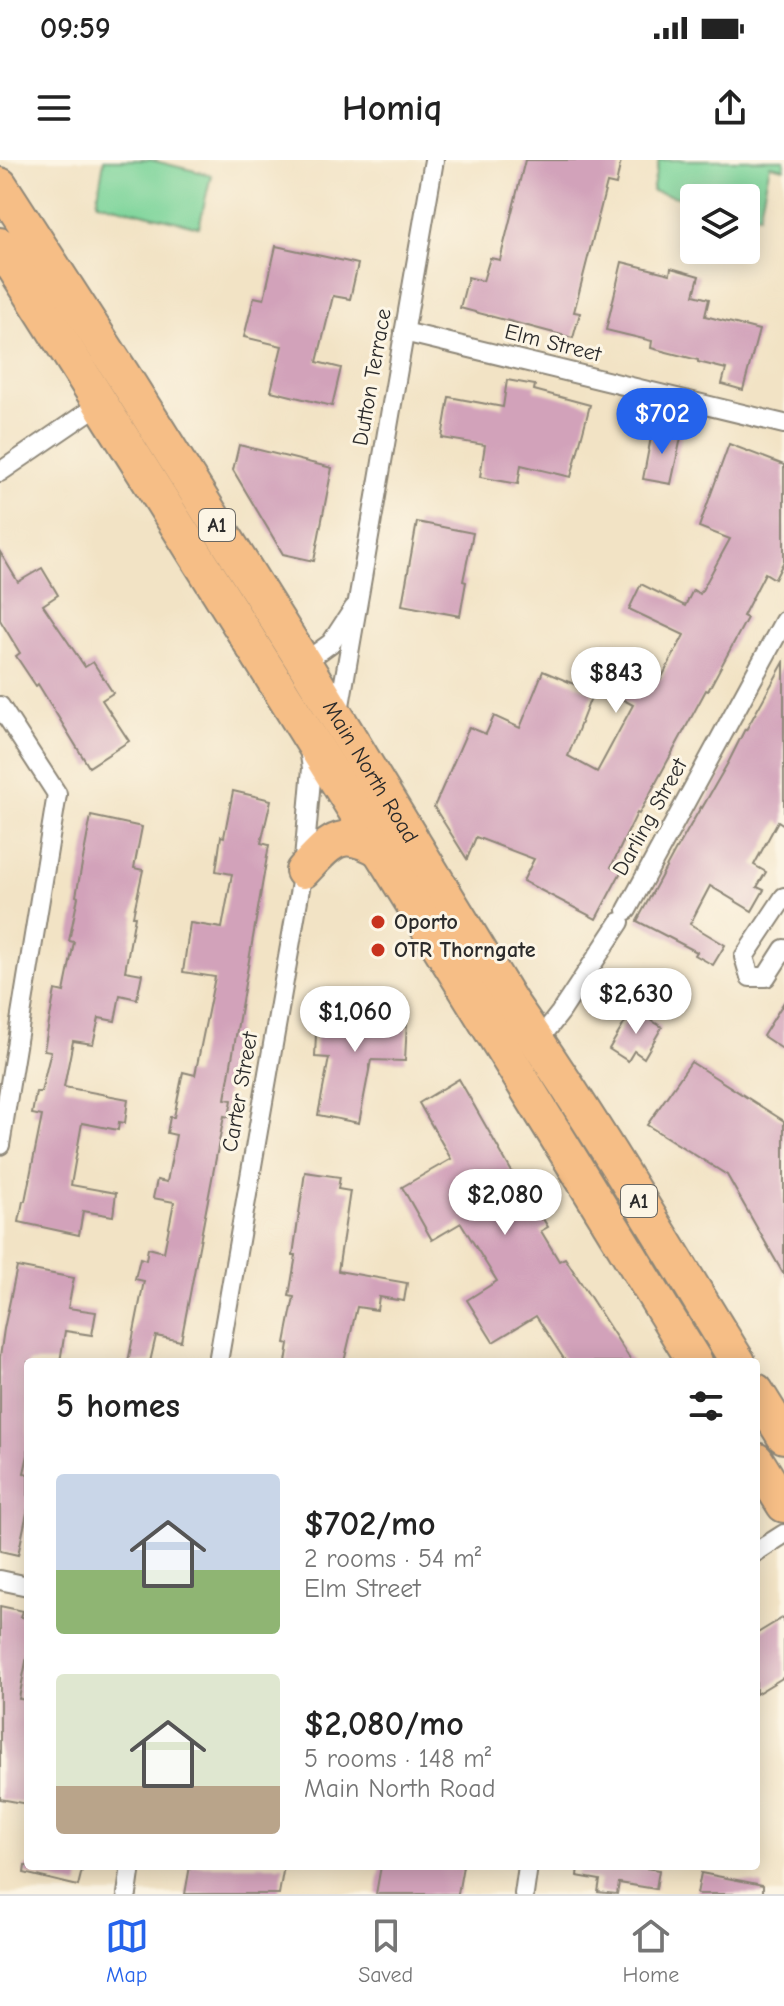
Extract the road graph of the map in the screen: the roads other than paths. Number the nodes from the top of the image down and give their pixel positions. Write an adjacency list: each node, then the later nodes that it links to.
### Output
1 (434, 160): 4 (street, Dutton Terrace)
2 (0, 185): 5 (highway, Main North Road / A1)
3 (0, 245): 6 (highway, Main North Road / A1)
4 (404, 332): 7 (street, Elm Street); 9 (street, Dutton Terrace)
5 (130, 386): 6 (highway); 11 (highway, Main North Road / A1)
6 (101, 403): 8 (street); 12 (highway, Main North Road / A1)
7 (784, 424)
8 (0, 472)
9 (358, 602): 11 (street, Dutton Terrace); 14 (street, Dutton Terrace)
10 (784, 621): 20 (street, Darling Street)
11 (304, 663): 12 (street, Dutton Terrace); 14 (highway, Main North Road / A1)
12 (274, 682): 15 (highway, Main North Road / A1)
13 (0, 706): 22 (street)
14 (337, 719): 20 (highway, Main North Road / A1)
15 (307, 735): 16 (highway, Main North Road / A1); 17 (street, Carter Street)
16 (382, 851): 17 (highway); 21 (highway, Main North Road / A1)
17 (303, 871): 24 (street, Carter Street)
18 (784, 897): 19 (street)
19 (784, 949)
20 (538, 1041): 21 (highway); 26 (highway, Main North Road / A1)
21 (511, 1061): 25 (highway, Main North Road / A1)
22 (3, 1105): 23 (street)
23 (0, 1145)
24 (219, 1358)
25 (693, 1358)
26 (736, 1358)
27 (760, 1397): 28 (highway)
28 (784, 1436)
29 (760, 1466): 30 (highway)
30 (784, 1505)
31 (784, 1534): 32 (street)
32 (760, 1549)
33 (0, 1580): 34 (street)
34 (24, 1585)
35 (130, 1870): 37 (street)
36 (527, 1870): 38 (street)
37 (127, 1894)
38 (524, 1894)

